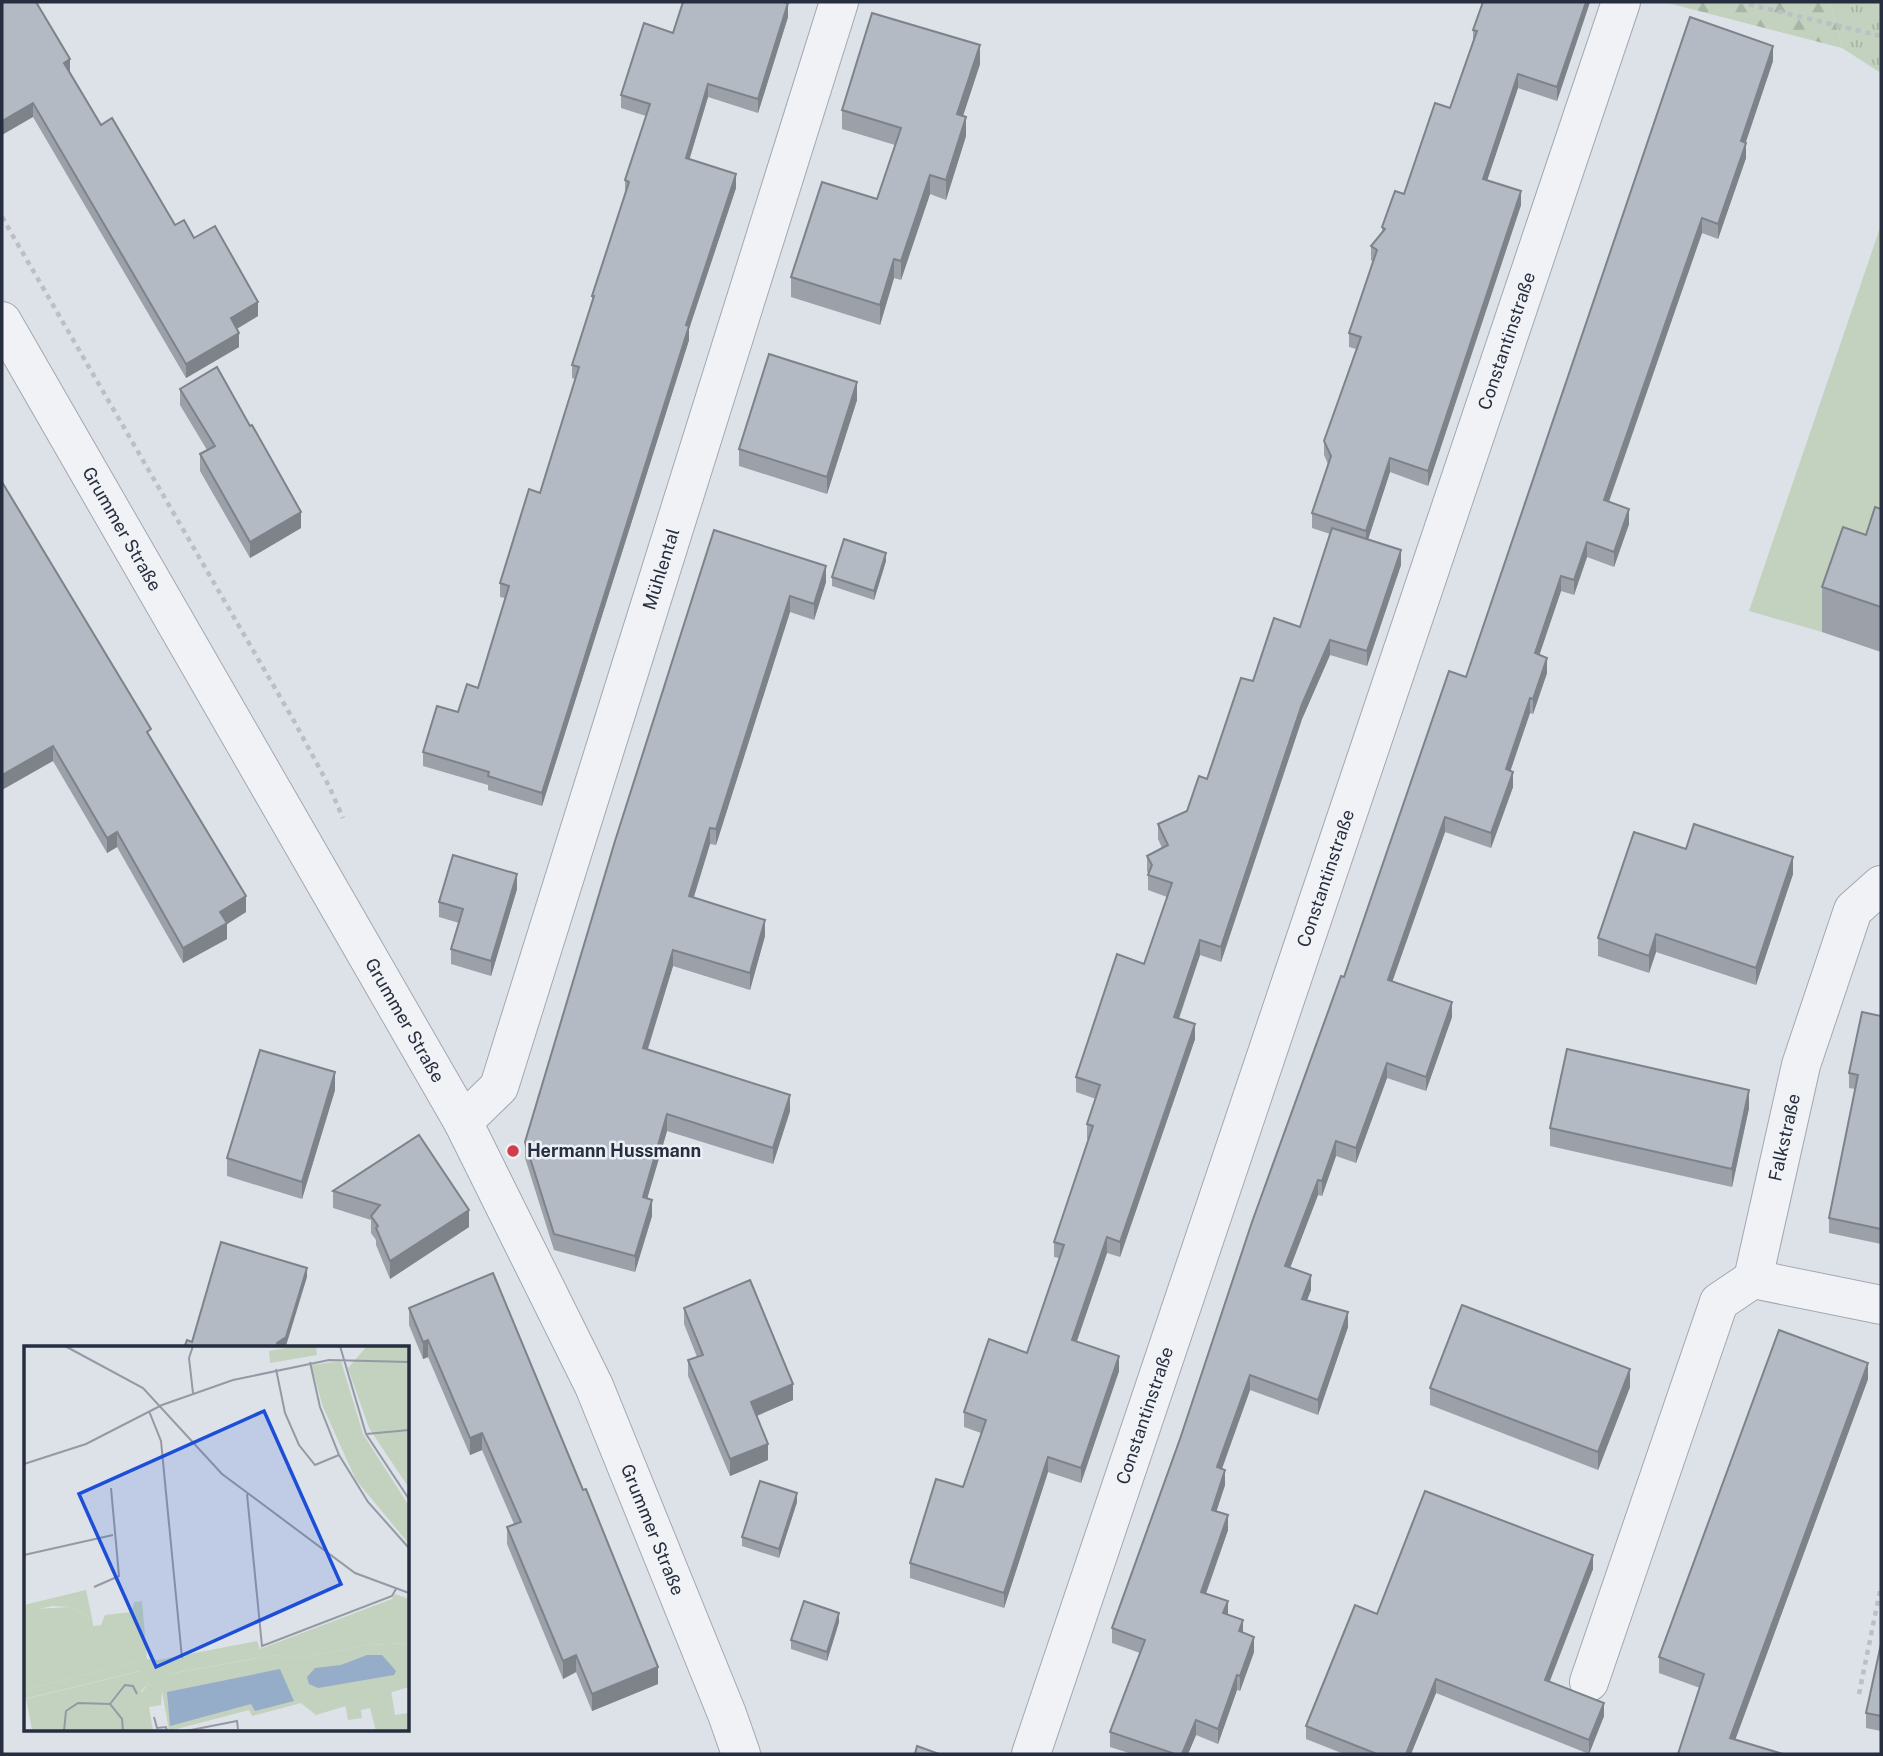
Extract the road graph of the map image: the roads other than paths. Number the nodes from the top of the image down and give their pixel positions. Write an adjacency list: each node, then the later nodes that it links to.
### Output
1 (839, 2): 5 (street, Mühlental)
2 (1621, 2): 10 (street, Constantinstraße)
3 (2, 320): 5 (street, Grummer Straße)
4 (1881, 885): 6 (street, Falkstraße)
5 (463, 1122): 9 (street, Grummer Straße)
6 (1753, 1279): 7 (street); 8 (street)
7 (1881, 1305)
8 (1589, 1682)
9 (741, 1754)
10 (1031, 1754)

